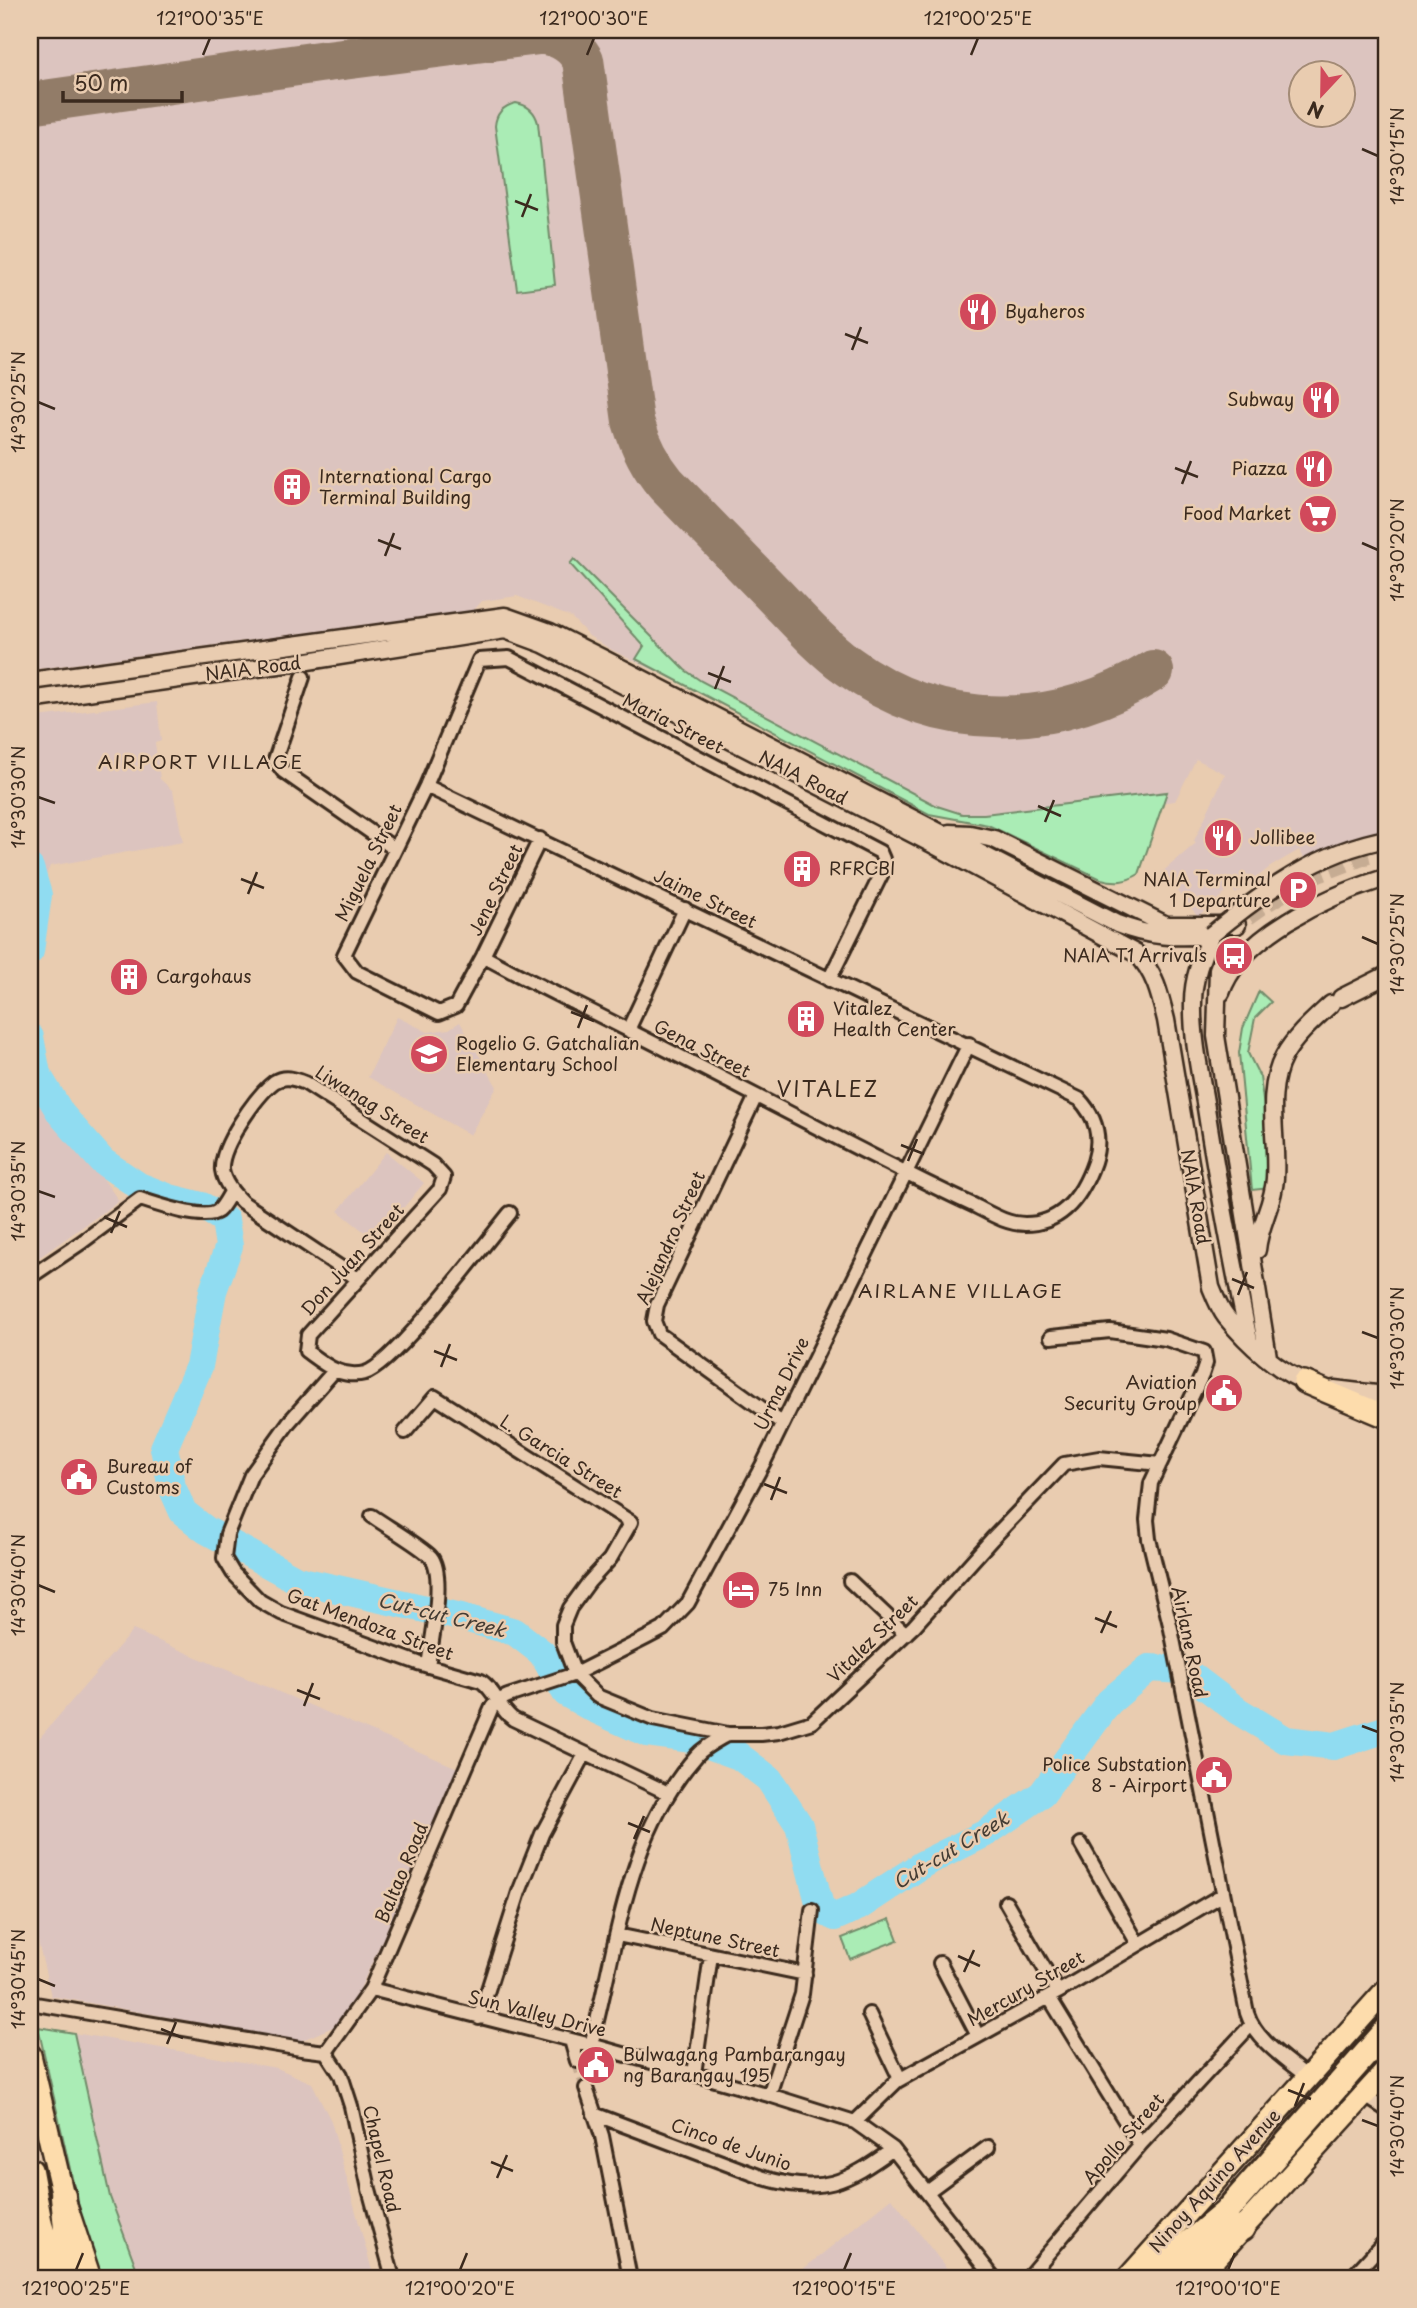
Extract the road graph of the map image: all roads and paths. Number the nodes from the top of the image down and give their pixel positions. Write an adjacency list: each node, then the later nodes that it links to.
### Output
1 (303, 677): 8 (street)
2 (30, 681): 5 (street, NAIA Road)
3 (30, 700): 30 (street, NAIA Road)
4 (426, 786): 6 (street, Jaime Street); 8 (street, Miguela Street); 17 (street, Maria Street)
5 (943, 833): 11 (street); 12 (street, NAIA Road)
6 (540, 839): 10 (street, Jaime Street); 14 (street, Jene Street)
7 (1387, 839): 12 (street, bridge)
8 (395, 849): 13 (street, Miguela Street)
9 (1382, 879): 18 (street)
10 (685, 909): 17 (street, Jaime Street); 19 (street)
11 (1237, 925)
12 (1211, 935): 30 (street)
13 (344, 955): 14 (street, Jene Street)
14 (483, 956): 19 (street, Gena Street)
15 (1223, 956): 18 (street)
16 (1387, 975): 27 (street)
17 (829, 979): 20 (street, Jaime Street)
18 (1218, 1002): 27 (street)
19 (628, 1030): 21 (street, Gena Street)
20 (969, 1044): 22 (street, Urma Drive); 22 (street)
21 (757, 1096): 22 (street, Gena Street); 36 (street, Alejandro Street)
22 (906, 1173): 36 (street, Urma Drive)
23 (444, 1177): 24 (street, Liwanag Street); 28 (street, Don Juan Street)
24 (231, 1192): 26 (street); 28 (street)
25 (510, 1213): 32 (street)
26 (30, 1277)
27 (1255, 1277): 31 (street)
28 (358, 1279): 32 (street, Don Juan Street)
29 (1051, 1337): 38 (street, Airlane Road)
30 (1249, 1341): 31 (street, NAIA Road)
31 (1268, 1357): 33 (street, NAIA Road)
32 (334, 1371): 42 (street, Gat Mendoza Street)
33 (1304, 1382): 34 (street); 35 (main road)
34 (1387, 1393)
35 (1387, 1417)
36 (782, 1423): 43 (street, Urma Drive)
37 (405, 1432): 43 (street, L. Garcia Street)
38 (1160, 1464): 41 (street, Vitalez Street); 49 (street, Airlane Road)
39 (372, 1516): 42 (street)
40 (850, 1581): 41 (street)
41 (906, 1634): 45 (street, Vitalez Street)
42 (428, 1666): 44 (street, Gat Mendoza Street)
43 (568, 1676): 44 (street, Urma Drive); 45 (street, Vitalez Street)
44 (498, 1701): 46 (street); 57 (street, Baltao Road)
45 (728, 1734): 47 (street)
46 (586, 1754): 47 (street); 62 (street)
47 (668, 1793): 52 (street)
48 (1081, 1844): 53 (street)
49 (1222, 1895): 53 (street, Mercury Street); 63 (street, Airlane Road)
50 (1006, 1902): 59 (street)
51 (812, 1910): 56 (street)
52 (617, 1935): 54 (street, Neptune Street); 67 (street)
53 (1138, 1944): 59 (street, Mercury Street)
54 (711, 1955): 56 (street, Neptune Street); 72 (street)
55 (940, 1963): 65 (street)
56 (805, 1975): 76 (street)
57 (371, 1989): 62 (street, Sun Valley Drive); 68 (street, Baltao Road)
58 (1387, 1989): 73 (main road, Ninoy Aquino Avenue)
59 (1053, 1994): 65 (street, Mercury Street); 81 (street)
60 (30, 2003): 68 (street)
61 (869, 2014): 74 (street)
62 (479, 2018): 66 (street, Sun Valley Drive)
63 (1251, 2025): 73 (street); 81 (street, Apollo Street)
64 (1387, 2029): 98 (highway)
65 (978, 2036): 74 (street, Mercury Street)
66 (571, 2040): 67 (street, Sun Valley Drive); 70 (street)
67 (591, 2045): 72 (street, Sun Valley Drive)
68 (326, 2052): 93 (street, Chapel Road)
69 (30, 2055): 86 (main road)
70 (578, 2061)
71 (1387, 2070): 77 (main road)
72 (694, 2074): 76 (street, Sun Valley Drive)
73 (1307, 2077): 97 (main road, Ninoy Aquino Avenue)
74 (900, 2079): 80 (street, Mercury Street)
75 (586, 2088): 79 (street)
76 (769, 2095): 80 (street, Sun Valley Drive)
77 (1365, 2096): 78 (street); 87 (main road)
78 (1387, 2110)
79 (594, 2114): 83 (street, Cinco de Junio); 94 (street)
80 (855, 2122): 83 (street, Sun Valley Drive)
81 (1140, 2145): 96 (street, Apollo Street)
82 (988, 2147): 85 (street)
83 (893, 2149): 85 (street, Sun Valley Drive)
84 (30, 2171): 91 (highway)
85 (927, 2192): 95 (street, Sun Valley Drive)
86 (63, 2196): 91 (highway)
87 (1242, 2228): 90 (highway)
88 (30, 2236): 92 (main road)
89 (1387, 2239): 99 (street)
90 (1193, 2272)
91 (73, 2276)
92 (44, 2278)
93 (393, 2278)
94 (630, 2278)
95 (994, 2278)
96 (1027, 2278)
97 (1128, 2278)
98 (1155, 2278)
99 (1351, 2278)

